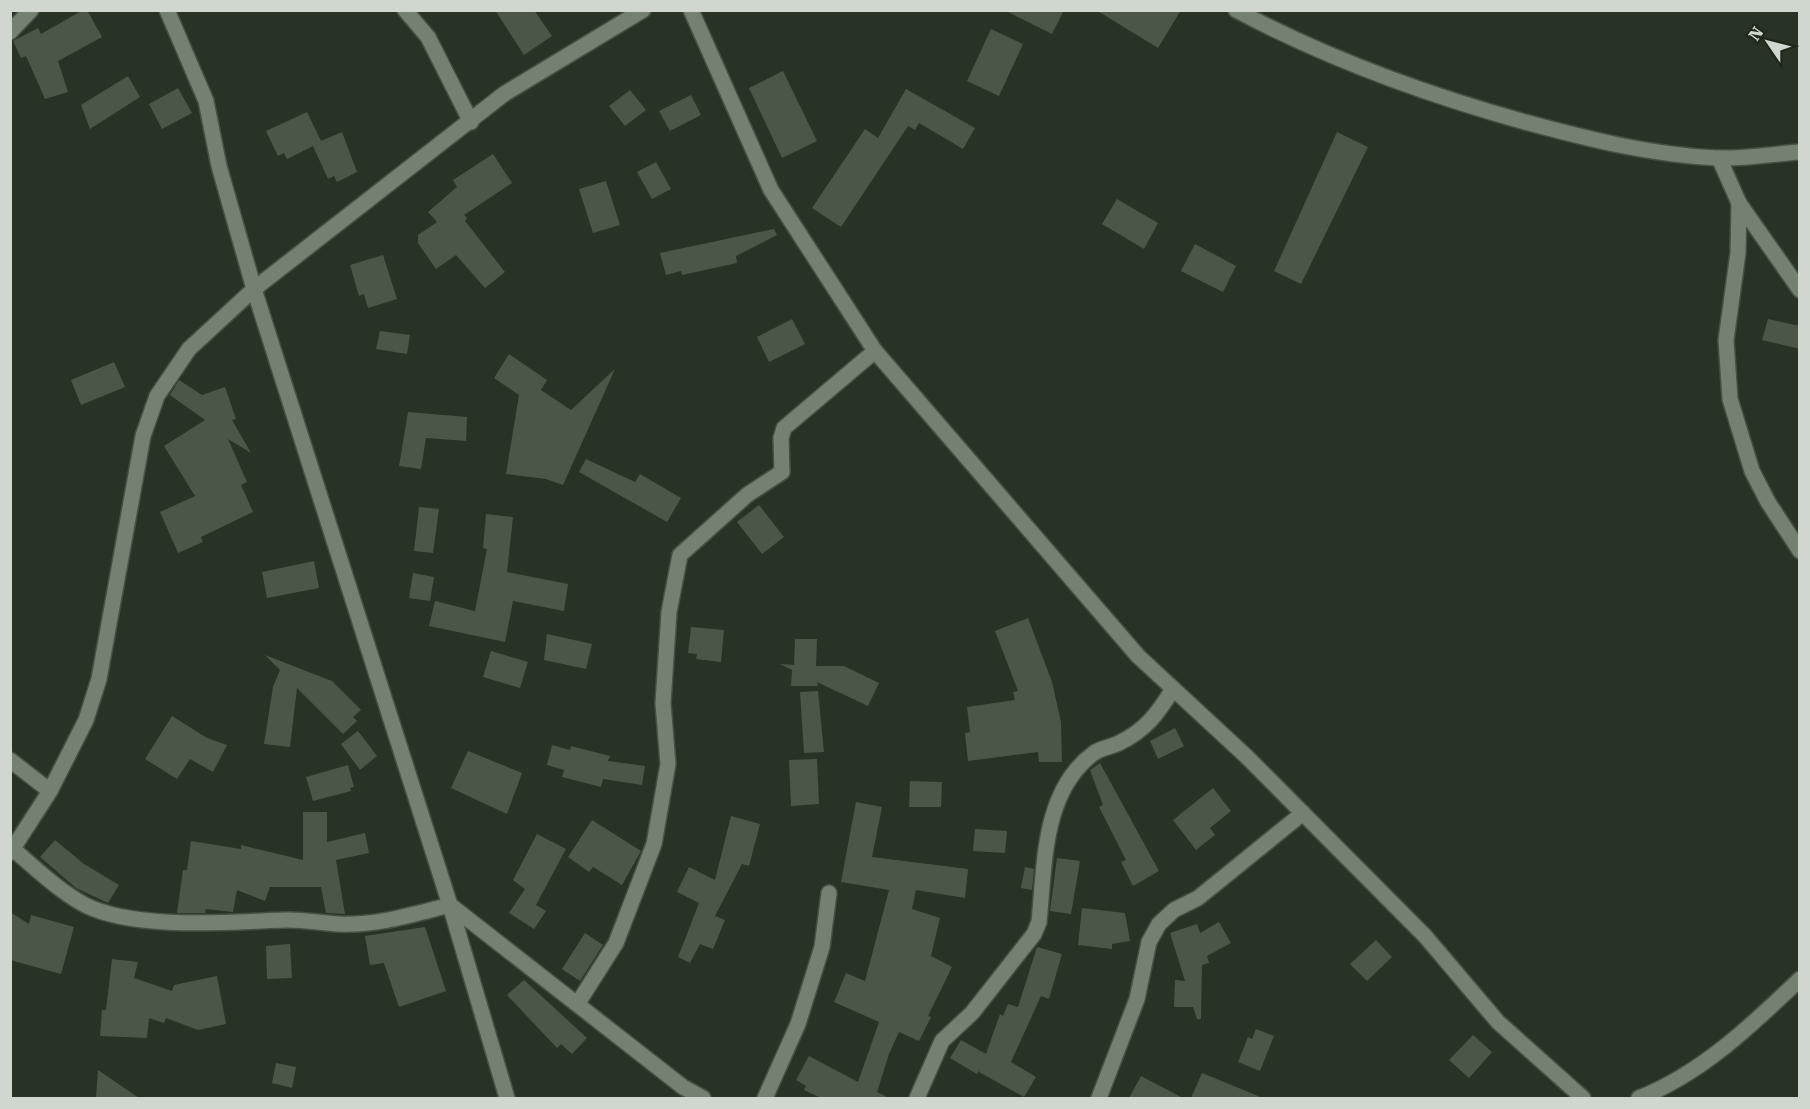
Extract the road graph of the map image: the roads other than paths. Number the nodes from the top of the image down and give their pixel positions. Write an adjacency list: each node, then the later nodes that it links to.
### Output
1 (31, 10): 7 (street)
2 (167, 10): 12 (street)
3 (405, 10): 8 (street)
4 (643, 10): 8 (street)
5 (691, 10): 14 (street)
6 (1236, 10): 10 (street)
7 (10, 32)
8 (471, 122): 12 (street)
9 (1800, 152): 10 (street)
10 (1719, 158): 11 (street)
11 (1740, 203): 13 (street); 15 (street)
12 (254, 289): 18 (street); 22 (street)
13 (1800, 290)
14 (875, 351): 16 (street); 24 (street)
15 (1800, 551)
16 (1173, 688): 19 (street); 28 (street)
17 (10, 760): 18 (street)
18 (50, 791): 20 (street)
19 (1303, 813): 29 (street); 30 (street)
20 (12, 851): 22 (street)
21 (829, 893): 27 (street)
22 (450, 905): 24 (street); 25 (street)
23 (1800, 979): 31 (street)
24 (578, 1003): 26 (street)
25 (507, 1098)
26 (703, 1098)
27 (765, 1098)
28 (917, 1098)
29 (1099, 1098)
30 (1583, 1098)
31 (1640, 1098)

